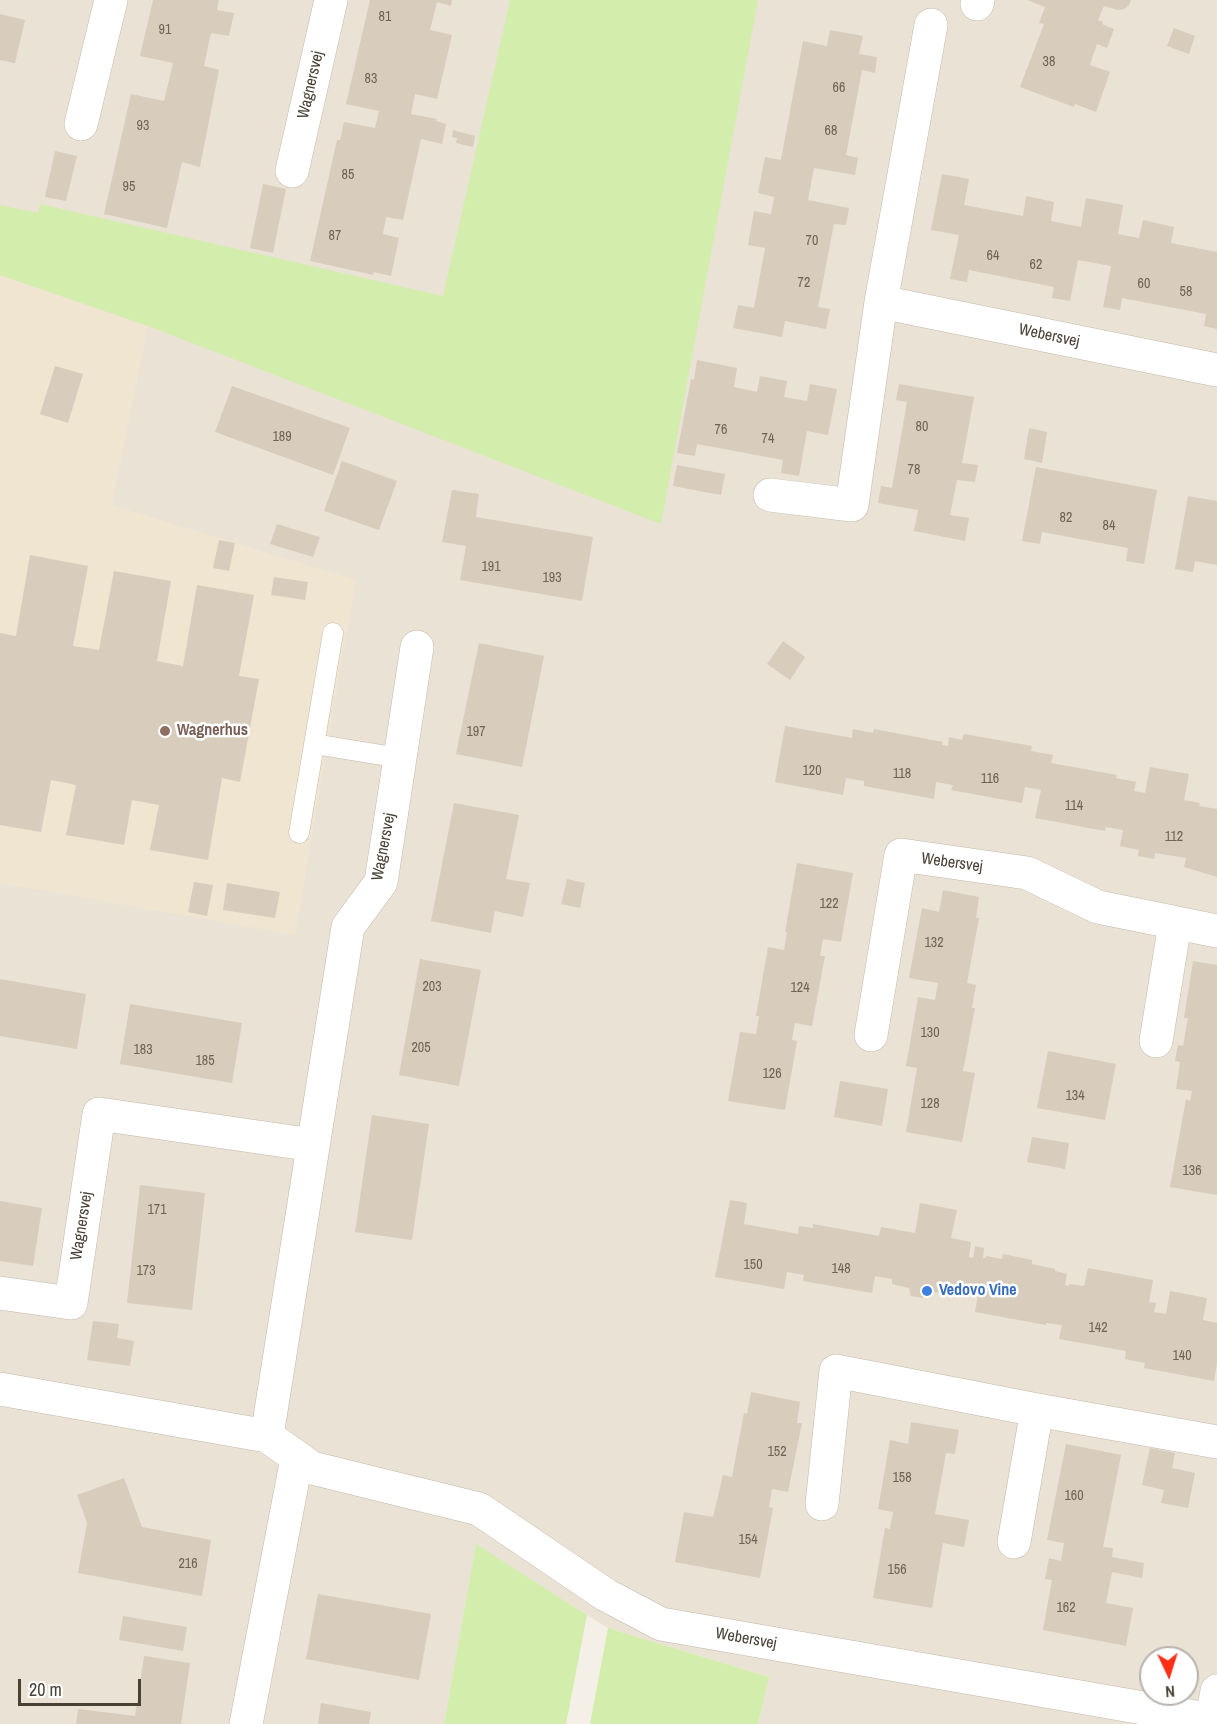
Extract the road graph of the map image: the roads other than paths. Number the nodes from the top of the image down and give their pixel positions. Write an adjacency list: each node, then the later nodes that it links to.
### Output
1 (111, 0): 4 (street)
2 (331, 0): 5 (street, Wagnersvej)
3 (931, 25): 6 (street)
4 (81, 124)
5 (292, 171)
6 (880, 302): 7 (street, Webersvej); 8 (street)
7 (1217, 370)
8 (770, 495)
9 (333, 633): 11 (lane)
10 (417, 647): 12 (street, Wagnersvej)
11 (314, 744): 12 (lane); 13 (lane)
12 (400, 758): 18 (street, Wagnersvej)
13 (299, 833)
14 (1175, 924): 15 (street, Webersvej); 16 (street, Webersvej); 17 (street)
15 (1217, 931)
16 (871, 1035)
17 (1156, 1041)
18 (313, 1145): 19 (street, Wagnersvej); 22 (street, Wagnersvej)
19 (0, 1293)
20 (0, 1389): 22 (street)
21 (1037, 1410): 23 (street); 25 (street); 26 (street)
22 (267, 1436): 24 (street)
23 (1217, 1442)
24 (304, 1463): 27 (street, Webersvej); 28 (street)
25 (822, 1504)
26 (1014, 1542)
27 (1214, 1711)
28 (246, 1724)

